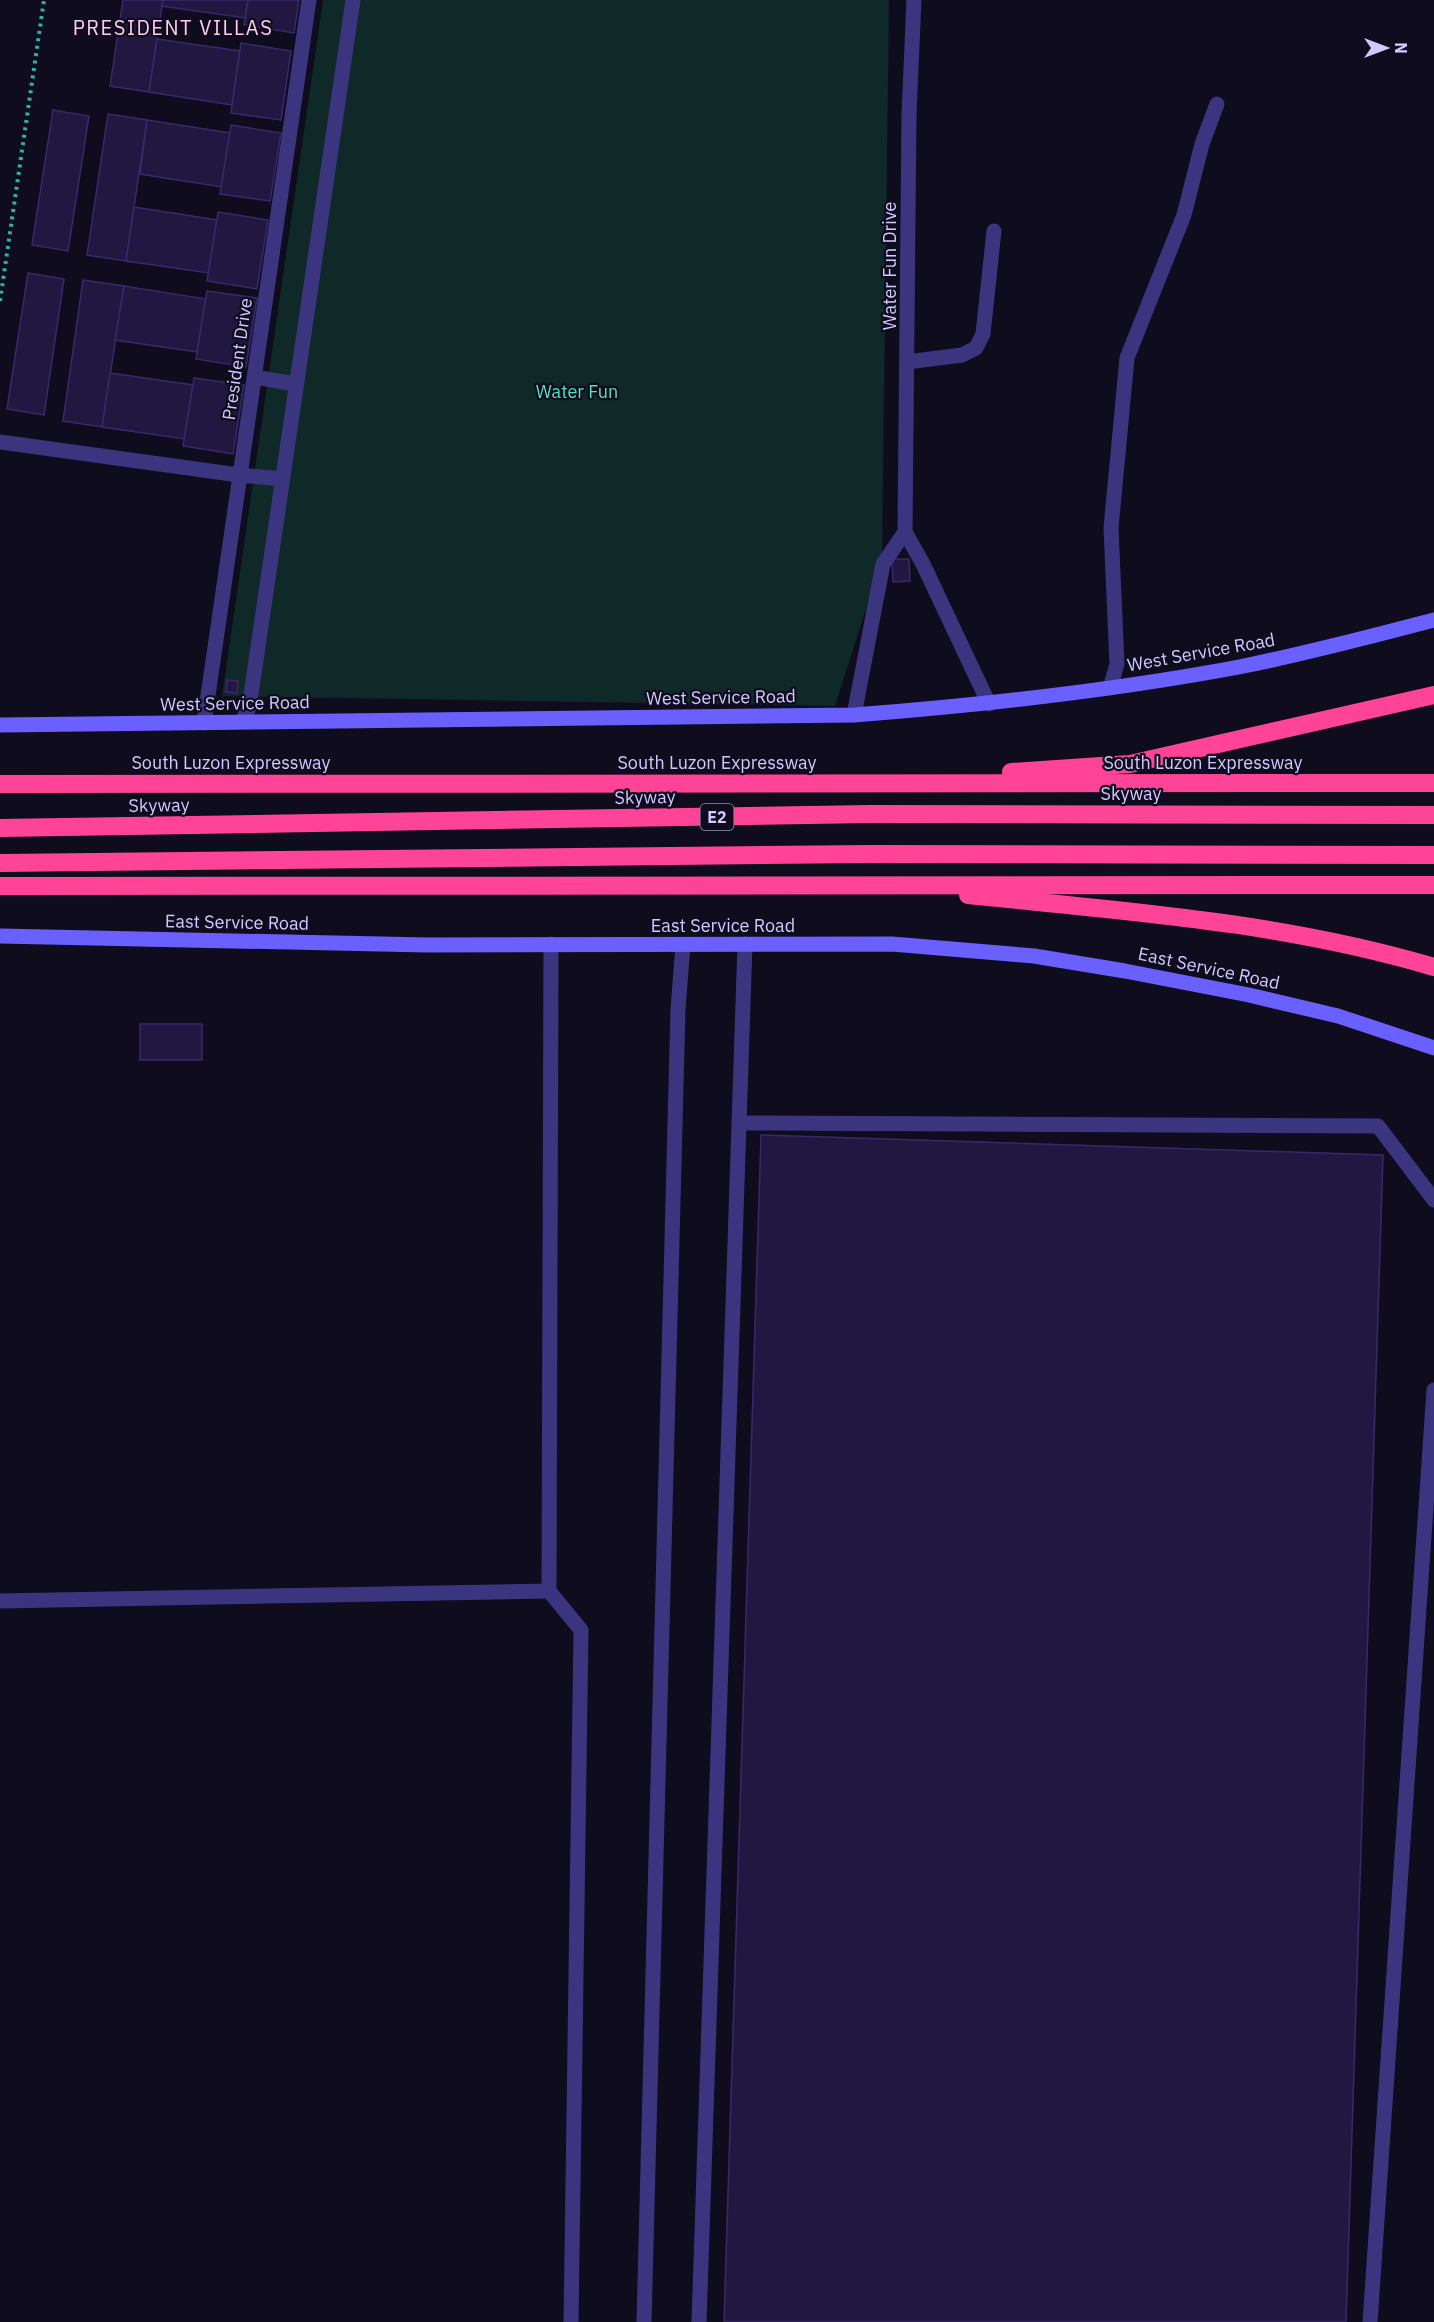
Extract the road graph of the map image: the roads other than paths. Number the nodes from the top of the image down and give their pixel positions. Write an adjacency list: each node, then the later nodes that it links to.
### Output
1 (309, 0): 7 (street, President Drive)
2 (353, 0): 8 (street)
3 (914, 0): 6 (street, Water Fun Drive)
4 (1217, 104): 14 (street)
5 (994, 231): 6 (street)
6 (907, 362): 12 (street, Water Fun Drive)
7 (254, 377): 8 (street); 10 (street, President Drive)
8 (296, 384): 11 (street)
9 (0, 442): 10 (street)
10 (239, 475): 11 (street); 19 (street, President Drive)
11 (282, 479): 18 (street)
12 (905, 532): 16 (street); 17 (street)
13 (1434, 620): 14 (main road, West Service Road)
14 (1110, 688): 16 (main road, West Service Road)
15 (1434, 695): 21 (highway)
16 (989, 704): 17 (main road, West Service Road)
17 (854, 715): 18 (main road, West Service Road)
18 (242, 722): 19 (main road, West Service Road)
19 (204, 723): 20 (main road, West Service Road)
20 (0, 725)
21 (854, 783): 22 (highway, South Luzon Expressway / E2); 23 (highway, South Luzon Expressway / E2)
22 (1434, 783)
23 (0, 784)
24 (1434, 815): 25 (highway, Skyway / E2)
25 (0, 828)
26 (1434, 855): 27 (highway, E2)
27 (0, 863)
28 (870, 885): 29 (highway); 30 (highway); 35 (highway)
29 (1434, 885)
30 (0, 886)
31 (0, 936): 32 (main road, East Service Road)
32 (551, 944): 34 (main road, East Service Road); 40 (street)
33 (745, 944): 34 (main road, East Service Road); 36 (main road, East Service Road); 37 (street)
34 (683, 945): 43 (street)
35 (1434, 967)
36 (1434, 1048)
37 (740, 1123): 38 (street); 44 (street)
38 (1434, 1200)
39 (1434, 1390): 45 (street)
40 (549, 1591): 41 (street); 42 (street)
41 (0, 1601)
42 (570, 2322)
43 (644, 2322)
44 (699, 2322)
45 (1370, 2322)

